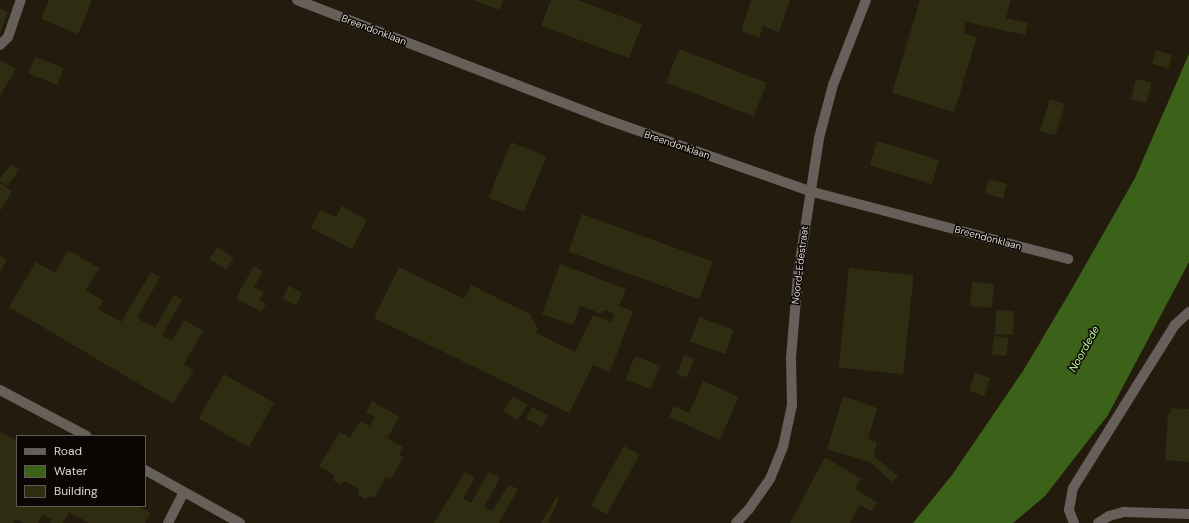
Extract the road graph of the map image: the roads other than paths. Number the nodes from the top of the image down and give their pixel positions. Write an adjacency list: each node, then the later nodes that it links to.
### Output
1 (20, 0): 4 (street)
2 (297, 0): 5 (street, Breendonklaan)
3 (866, 0): 5 (street, Noord-Edestraat)
4 (0, 45)
5 (809, 191): 6 (street, Breendonklaan); 15 (street, Noord-Edestraat)
6 (1068, 259)
7 (1189, 312): 16 (street)
8 (0, 390): 9 (street)
9 (85, 435)
10 (146, 471): 11 (street)
11 (183, 493): 13 (street); 14 (street)
12 (1189, 514): 17 (street)
13 (168, 523)
14 (240, 523)
15 (736, 523)
16 (1074, 523)
17 (1098, 523)

